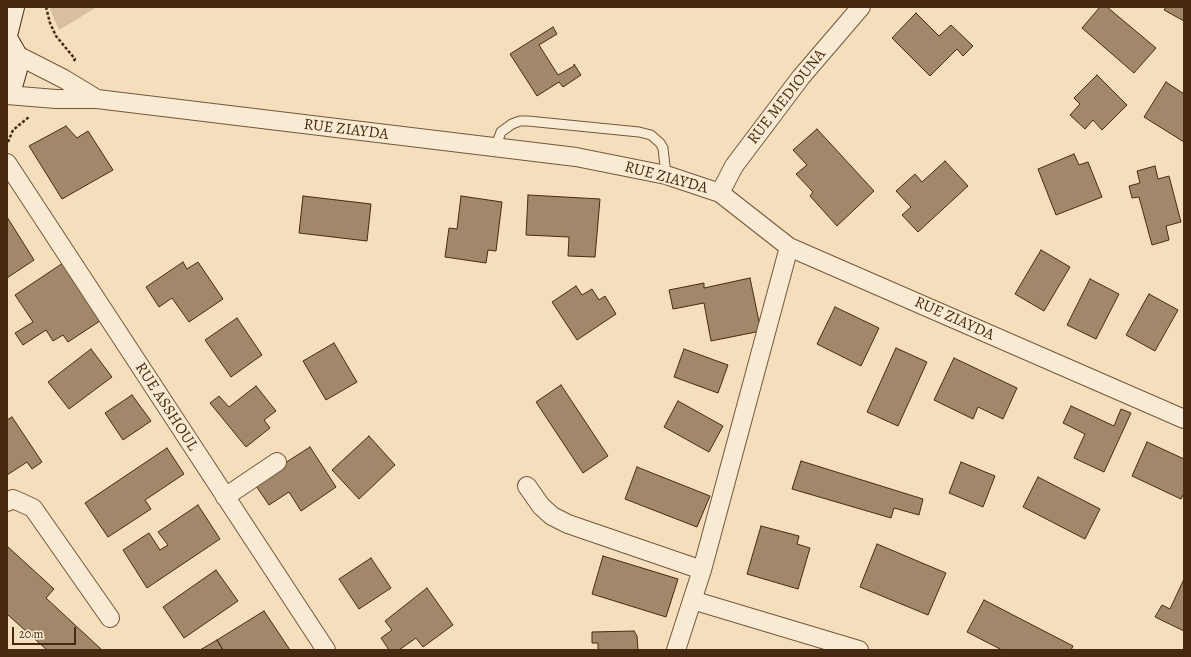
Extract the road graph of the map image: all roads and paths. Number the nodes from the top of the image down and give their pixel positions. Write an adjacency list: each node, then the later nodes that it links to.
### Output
1 (13, 7): 3 (main road)
2 (861, 7): 11 (street, RUE MEDIOUNA)
3 (7, 31)
4 (11, 47): 5 (main road); 7 (street, RUE ZIAYDA)
5 (7, 90)
6 (7, 95): 7 (street, RUE ZIAYDA)
7 (97, 99): 8 (street, RUE ZIAYDA)
8 (495, 148): 10 (street, RUE ZIAYDA); 10 (lane)
9 (7, 163): 16 (street, RUE ASSHOUL)
10 (666, 175): 11 (street, RUE ZIAYDA)
11 (720, 193): 12 (street, RUE ZIAYDA)
12 (789, 247): 13 (street, RUE ZIAYDA); 18 (street)
13 (1184, 419)
14 (277, 462): 16 (street)
15 (527, 486): 18 (street)
16 (225, 496): 21 (street, RUE ASSHOUL)
17 (7, 502): 20 (street)
18 (702, 570): 19 (street)
19 (692, 600): 22 (street); 23 (street)
20 (110, 618)
21 (326, 650)
22 (676, 650)
23 (859, 650)

